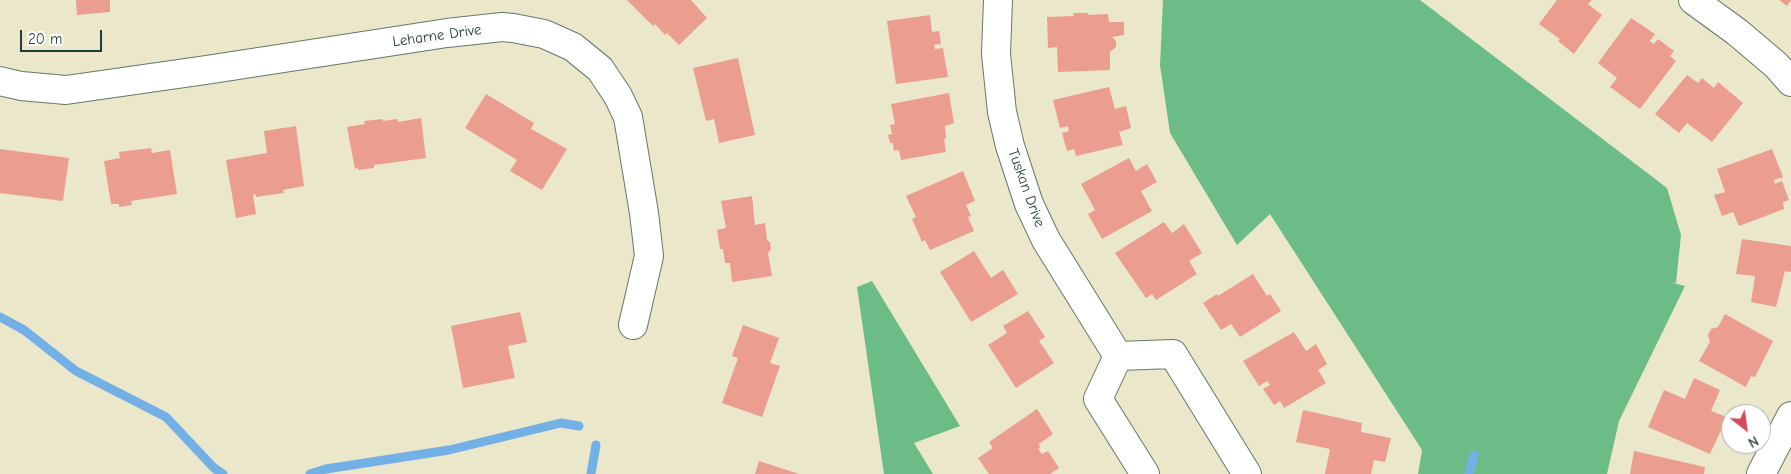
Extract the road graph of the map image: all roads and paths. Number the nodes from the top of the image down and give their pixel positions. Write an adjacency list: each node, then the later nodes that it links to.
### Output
1 (998, 0): 6 (street, Tuskan Drive)
2 (1693, 0): 4 (street)
3 (0, 81): 5 (street, Leharne Drive)
4 (1791, 82)
5 (633, 325)
6 (1118, 356): 8 (street); 9 (street)
7 (1791, 416): 10 (street)
8 (1145, 474)
9 (1247, 474)
10 (1761, 474)

